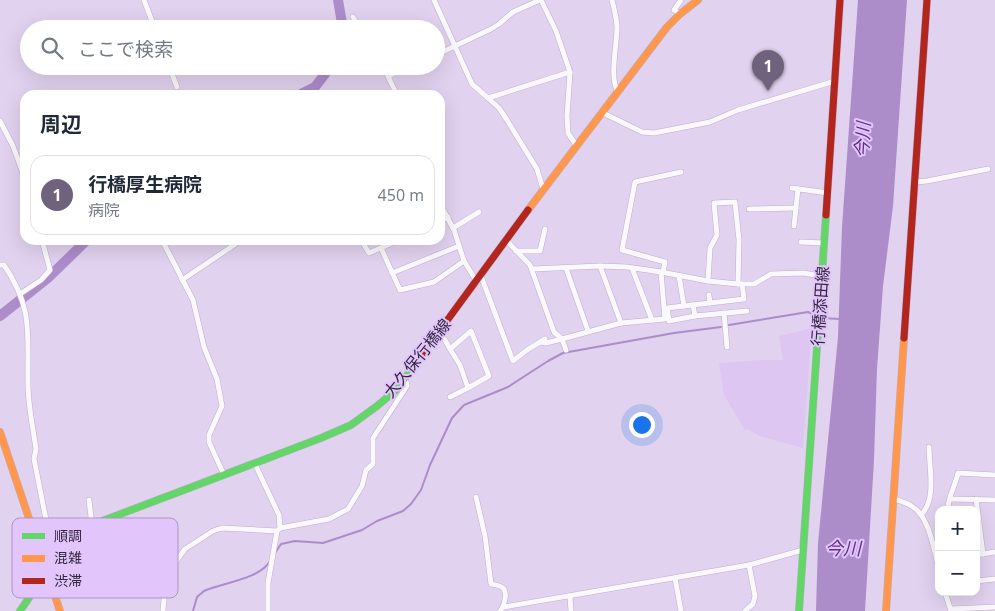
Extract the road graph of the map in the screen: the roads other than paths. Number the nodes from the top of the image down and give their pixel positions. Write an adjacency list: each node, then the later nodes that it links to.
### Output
1 (144, 0): 11 (street)
2 (434, 0): 13 (street)
3 (540, 0): 15 (street); 17 (street)
4 (612, 0): 23 (street)
5 (681, 0): 9 (street)
6 (698, 0): 9 (main road, 大久保行橋線)
7 (840, 0): 20 (main road, 行橋添田線)
8 (927, 0): 31 (main road)
9 (680, 14): 23 (main road, 大久保行橋線)
10 (353, 17): 12 (street)
11 (152, 20)
12 (355, 20)
13 (444, 20)
14 (445, 23): 15 (street)
15 (456, 46): 16 (street); 24 (street)
16 (445, 51)
17 (570, 72): 24 (street); 27 (street)
18 (172, 75): 21 (street)
19 (389, 76): 22 (street)
20 (835, 81): 25 (street); 33 (main road, 行橋添田線)
21 (177, 88)
22 (394, 90)
23 (618, 91): 25 (main road, 大久保行橋線)
24 (488, 98): 32 (street)
25 (600, 112): 27 (main road, 大久保行橋線)
26 (0, 121): 28 (street)
27 (576, 145): 32 (main road, 大久保行橋線)
28 (20, 166)
29 (988, 169): 31 (street)
30 (680, 172): 60 (street)
31 (915, 182): 94 (main road)
32 (543, 189): 43 (main road, 大久保行橋線)
33 (828, 193): 34 (street); 45 (main road, 行橋添田線)
34 (796, 208): 35 (street); 40 (street)
35 (749, 209)
36 (445, 212): 38 (street)
37 (479, 212): 41 (street)
38 (448, 217): 39 (street); 41 (street)
39 (445, 218)
40 (794, 226)
41 (453, 228): 51 (street)
42 (545, 230): 53 (street)
43 (506, 240): 53 (street); 64 (main road, 大久保行橋線)
44 (801, 242): 45 (street)
45 (824, 243): 63 (main road, 行橋添田線)
46 (43, 245): 68 (street)
47 (164, 245): 65 (street)
48 (234, 245): 65 (street)
49 (364, 245): 52 (street)
50 (388, 245): 52 (street)
51 (459, 246): 54 (street); 61 (street)
52 (381, 248): 61 (street)
53 (516, 251): 59 (street)
54 (464, 261): 61 (street); 64 (street)
55 (0, 265): 68 (street)
56 (600, 266): 57 (street); 58 (street); 78 (street)
57 (566, 268): 59 (street); 80 (street)
58 (632, 268): 60 (street); 77 (street)
59 (532, 269): 81 (street)
60 (662, 272): 62 (street); 77 (street)
61 (392, 273)
62 (679, 276): 66 (street); 73 (street)
63 (822, 276): 67 (street); 106 (main road, 行橋添田線)
64 (479, 279): 79 (main road, 大久保行橋線); 81 (street)
65 (182, 280): 91 (street)
66 (708, 281): 67 (street); 67 (street)
67 (740, 284): 70 (street)
68 (20, 294): 102 (street)
69 (709, 295): 71 (street)
70 (721, 302): 71 (street); 75 (street)
71 (710, 303): 72 (street)
72 (694, 305): 73 (street); 76 (street)
73 (684, 306): 76 (street)
74 (747, 311): 75 (street)
75 (723, 313): 76 (street); 82 (street)
76 (695, 316)
77 (652, 320): 78 (street)
78 (621, 323): 80 (street)
79 (440, 331): 83 (street); 85 (main road, 大久保行橋線)
80 (588, 331): 81 (street)
81 (562, 338): 84 (street)
82 (727, 347)
83 (450, 349): 86 (street); 86 (street)
84 (566, 350)
85 (405, 377): 90 (main road, 大久保行橋線); 105 (street)
86 (468, 388): 87 (street)
87 (450, 396)
88 (0, 432): 101 (main road)
89 (930, 447): 100 (street)
90 (255, 464): 91 (main road, 大久保行橋線); 105 (street)
91 (224, 475): 104 (main road, 大久保行橋線)
92 (995, 475): 95 (street)
93 (476, 497): 122 (street)
94 (894, 499): 100 (street); 133 (main road)
95 (950, 499): 96 (street); 99 (street)
96 (976, 499): 98 (street); 108 (street)
97 (89, 500): 103 (street)
98 (995, 500)
99 (947, 506)
100 (921, 515): 107 (street)
101 (28, 518)
102 (46, 518)
103 (91, 518)
104 (110, 518)
105 (279, 529): 111 (street); 128 (street)
106 (803, 550): 112 (street); 132 (main road, 行橋添田線)
107 (935, 551)
108 (979, 551)
109 (995, 552): 110 (street)
110 (980, 554)
111 (178, 559)
112 (749, 565): 113 (street); 131 (street)
113 (675, 578): 116 (street); 130 (street)
114 (995, 579): 115 (street)
115 (980, 581)
116 (570, 596): 122 (street); 129 (street)
117 (946, 596): 123 (street)
118 (29, 598): 124 (main road, 大久保行橋線)
119 (55, 598): 125 (main road)
120 (164, 598): 126 (street)
121 (995, 607): 123 (street)
122 (502, 609)
123 (951, 610)
124 (20, 611)
125 (60, 611)
126 (163, 611)
127 (260, 611): 128 (street)
128 (268, 611)
129 (572, 611)
130 (681, 611)
131 (746, 611)
132 (799, 611)
133 (886, 611)

